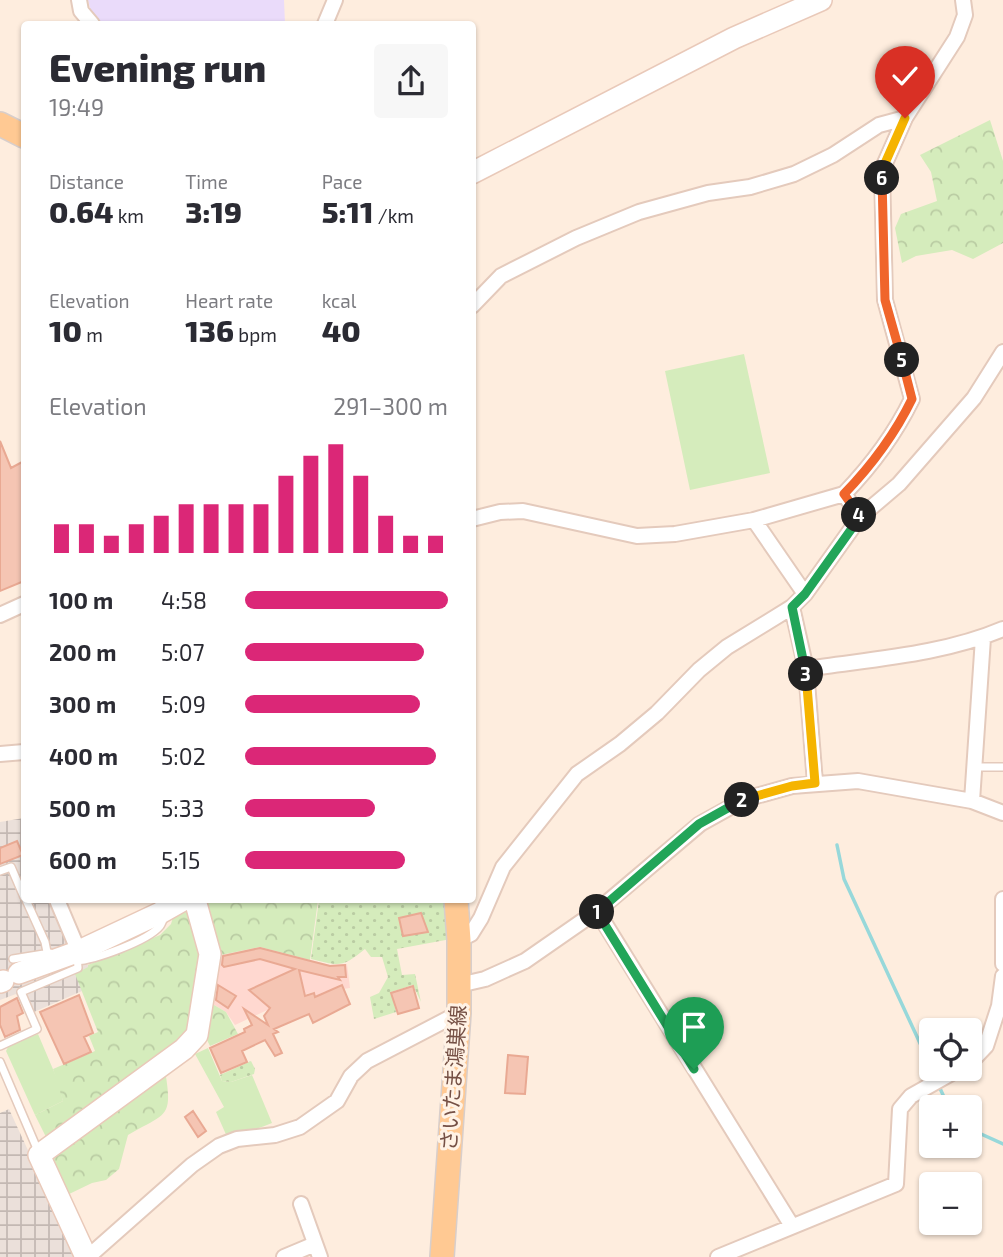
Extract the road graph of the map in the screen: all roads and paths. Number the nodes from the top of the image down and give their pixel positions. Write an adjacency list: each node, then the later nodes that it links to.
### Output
1 (79, 0): 5 (street)
2 (335, 0): 6 (street)
3 (821, 0): 10 (street)
4 (963, 0): 7 (street)
5 (89, 21)
6 (326, 21)
7 (905, 118): 11 (street); 13 (street)
8 (0, 124): 9 (main road)
9 (21, 134)
10 (476, 171)
11 (476, 302)
12 (1003, 352): 14 (street)
13 (844, 494): 14 (street); 16 (street)
14 (860, 517): 17 (street)
15 (476, 518): 16 (street)
16 (754, 520): 17 (street)
17 (805, 594): 18 (street)
18 (792, 607): 23 (street); 40 (street)
19 (21, 609): 20 (street)
20 (0, 615)
21 (1003, 629): 22 (street)
22 (983, 638): 23 (street); 27 (street)
23 (806, 669): 28 (street)
24 (21, 752): 25 (street)
25 (0, 754)
26 (1003, 766): 27 (lane)
27 (974, 767): 29 (street)
28 (815, 783): 29 (street); 39 (street)
29 (972, 801): 30 (street)
30 (1003, 813)
31 (0, 872): 32 (lane)
32 (21, 889)
33 (1003, 899): 42 (street)
34 (27, 903): 41 (lane)
35 (58, 903): 41 (street)
36 (196, 903): 51 (street)
37 (456, 903): 40 (main road, さいたま鴻巣線)
38 (176, 904): 41 (street)
39 (597, 911): 45 (street); 53 (street)
40 (459, 940): 45 (main road, さいたま鴻巣線)
41 (68, 955): 43 (street); 47 (lane)
42 (1003, 964)
43 (9, 973)
44 (1003, 976): 48 (street)
45 (459, 985): 46 (main road, さいたま鴻巣線)
46 (459, 1013): 55 (street); 57 (main road, さいたま鴻巣線)
47 (0, 1046)
48 (982, 1050)
49 (0, 1062): 51 (lane)
50 (938, 1081): 53 (street)
51 (39, 1155): 55 (street)
52 (301, 1204): 54 (street)
53 (792, 1226): 58 (street)
54 (317, 1250): 56 (street)
55 (87, 1257)
56 (284, 1257)
57 (442, 1257)
58 (718, 1257)

